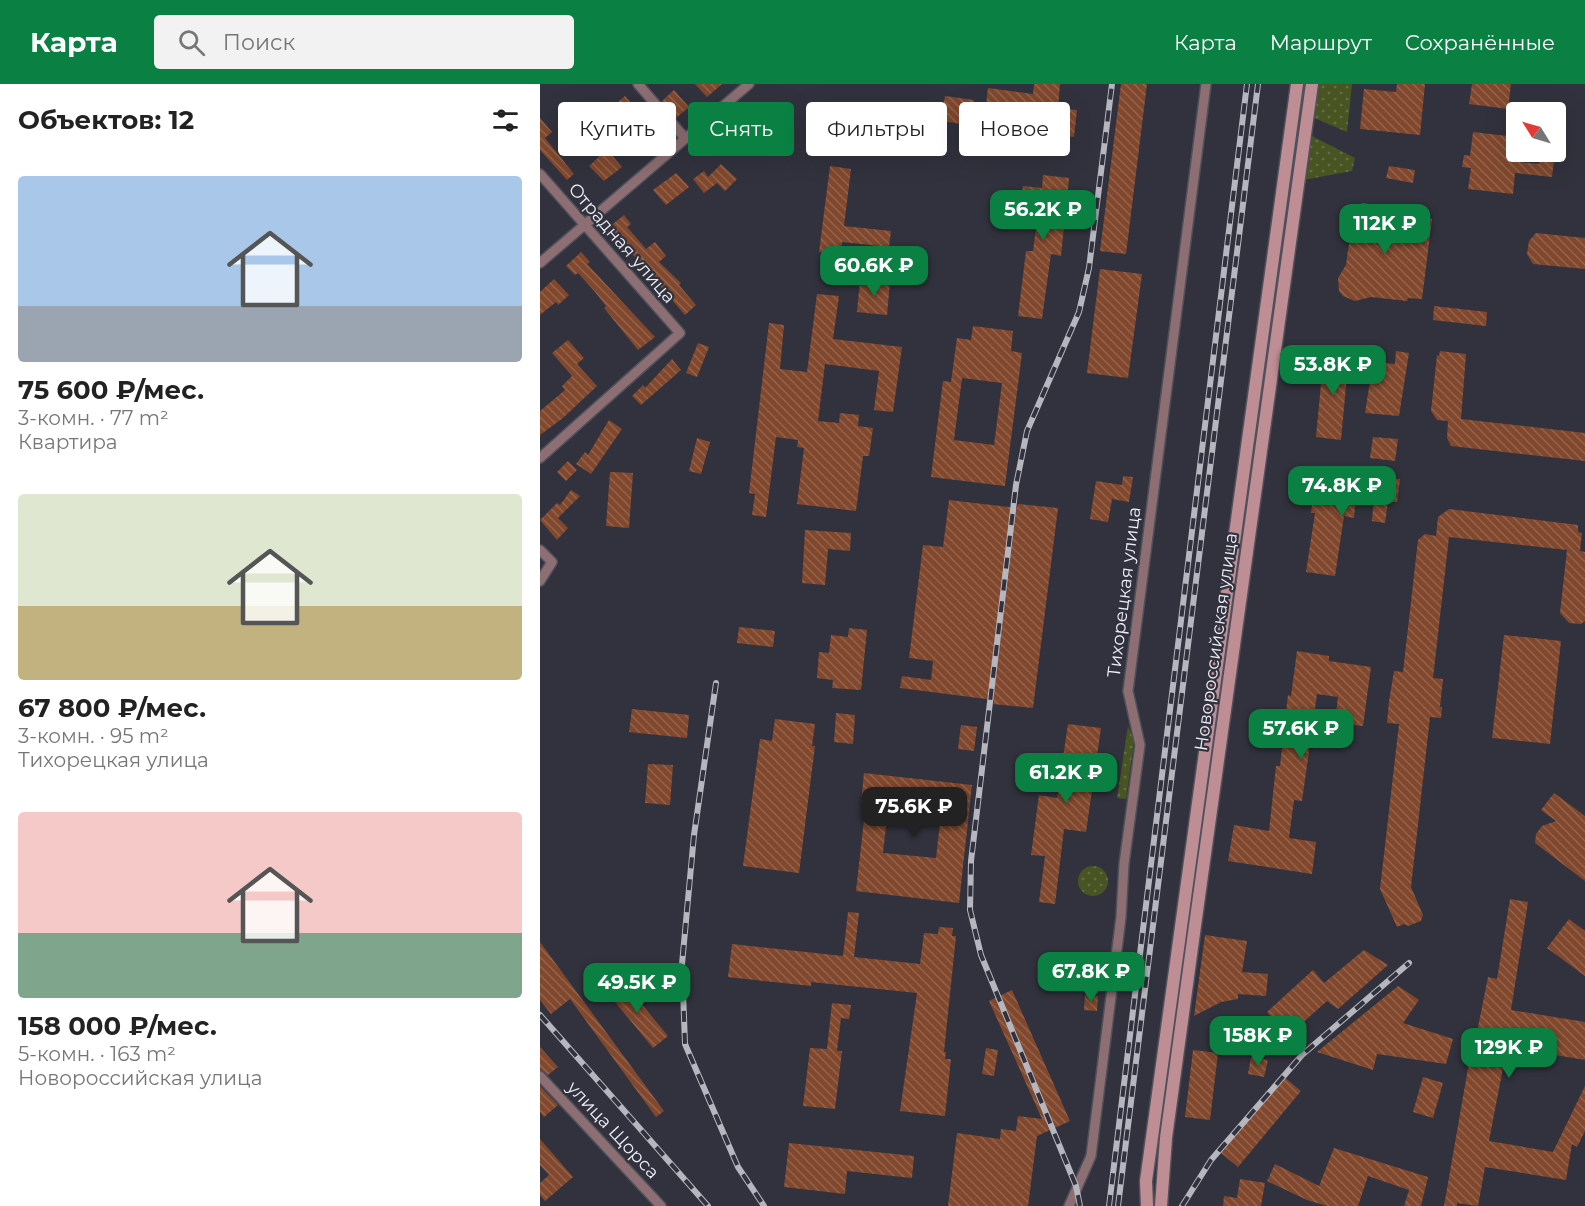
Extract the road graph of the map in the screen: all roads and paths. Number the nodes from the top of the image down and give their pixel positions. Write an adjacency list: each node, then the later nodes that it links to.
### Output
1 (638, 84): 6 (street)
2 (749, 84): 6 (street)
3 (1206, 84): 15 (street, Тихорецкая улица)
4 (1297, 84): 16 (main road, Новороссийская улица)
5 (1312, 84): 17 (main road, Новороссийская улица)
6 (685, 138): 8 (street)
7 (540, 174): 8 (street, Отрадная улица)
8 (585, 225): 9 (street); 10 (street, Отрадная улица)
9 (540, 263)
10 (540, 458)
11 (540, 550): 12 (street)
12 (540, 581)
13 (540, 1076): 14 (street, улица Щорса)
14 (661, 1206)
15 (1069, 1206)
16 (1147, 1206)
17 (1161, 1206)

